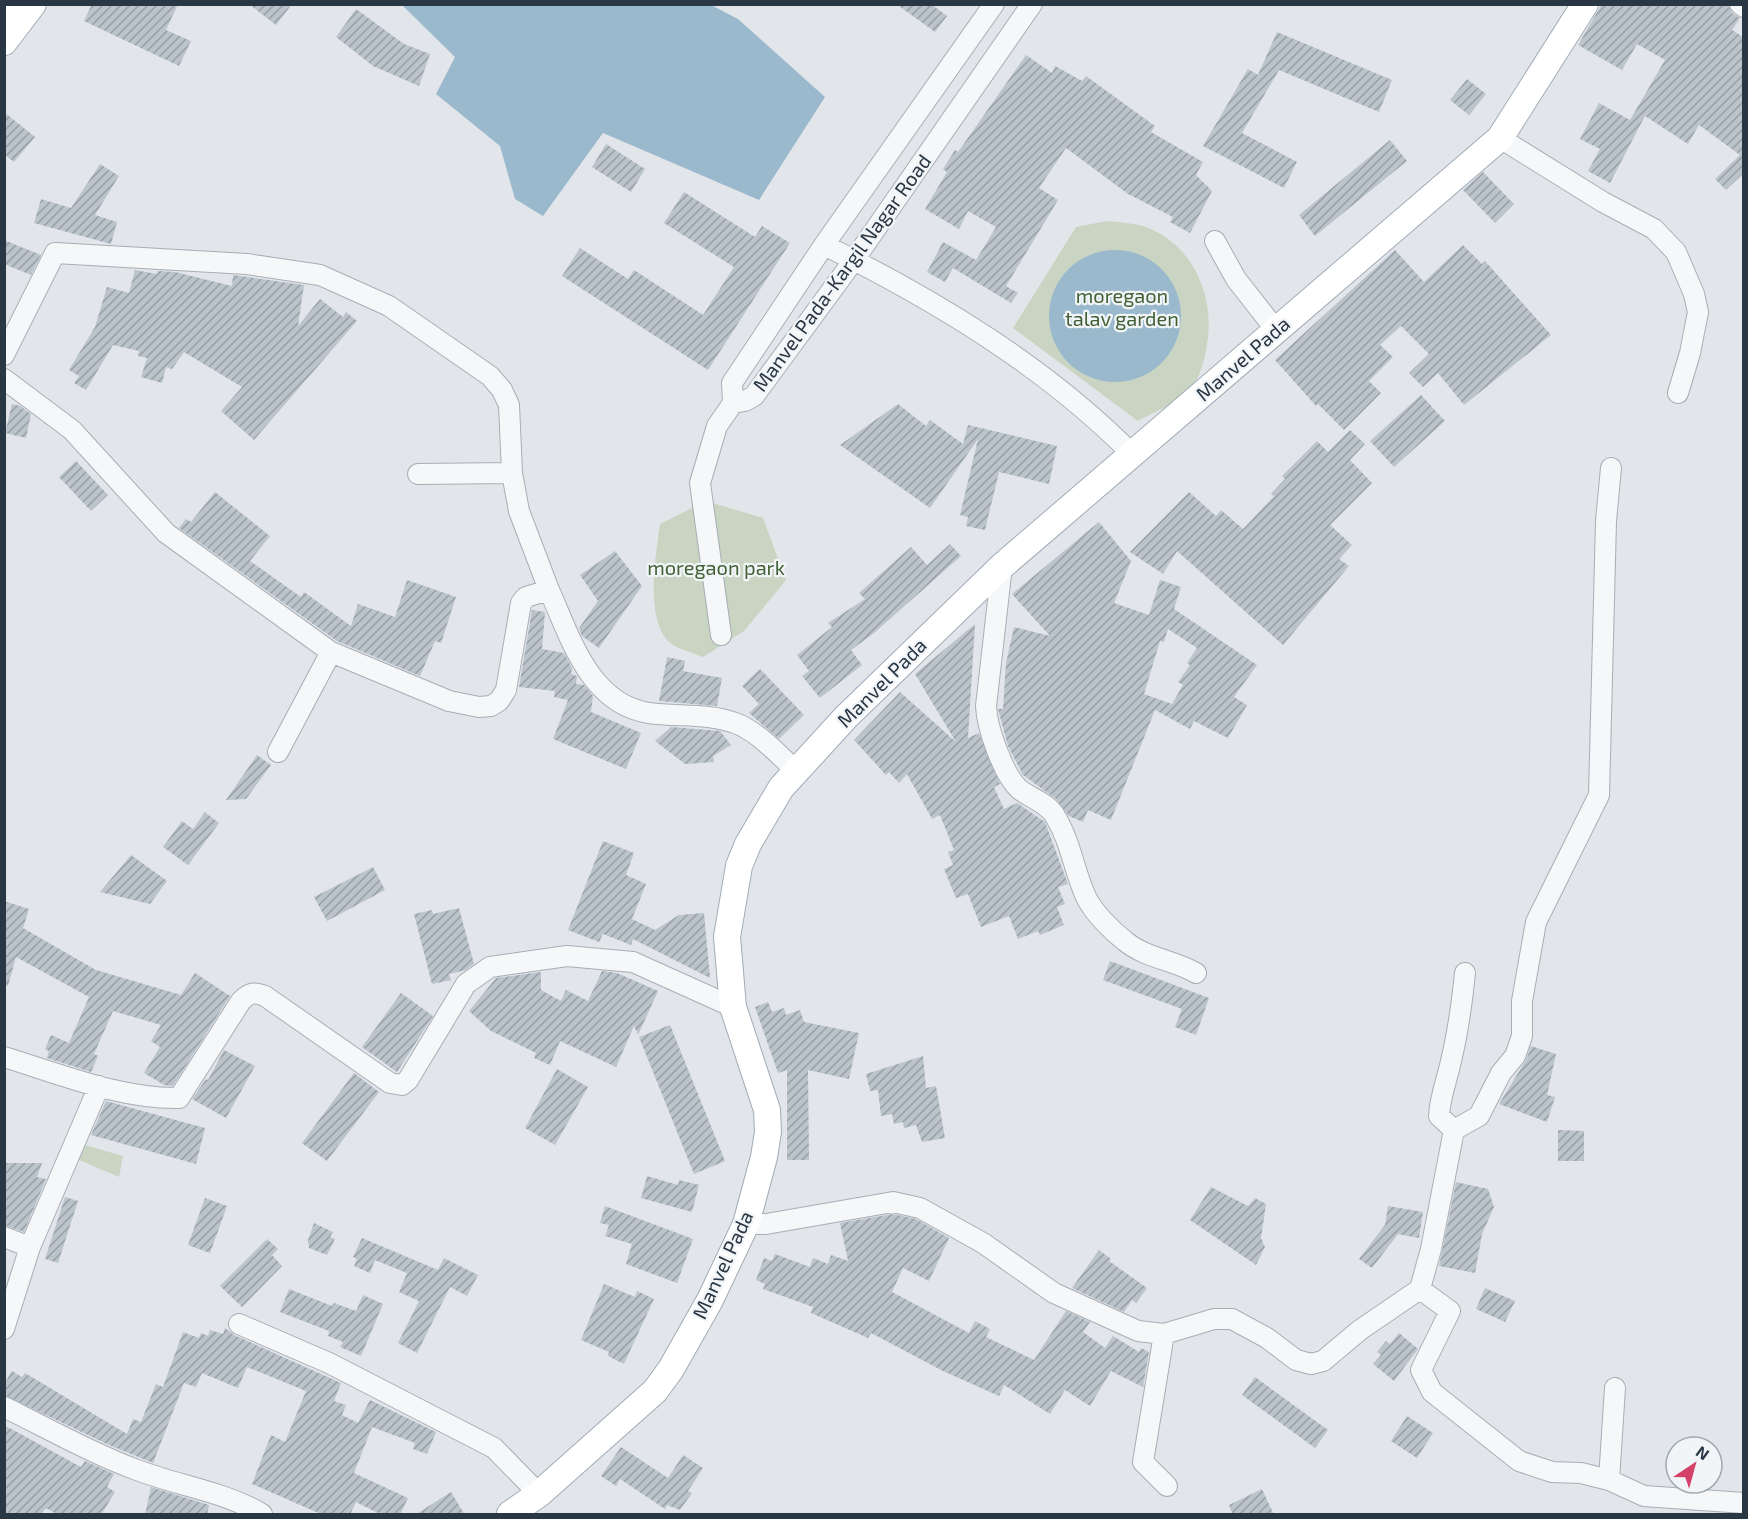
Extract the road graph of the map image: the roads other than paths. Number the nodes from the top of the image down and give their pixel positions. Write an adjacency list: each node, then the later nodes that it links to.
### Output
1 (7, 4): 7 (main road)
2 (33, 4): 9 (main road)
3 (994, 4): 12 (street, Manvel Pada-Kargil Nagar Road)
4 (1032, 4): 13 (street, Manvel Pada-Kargil Nagar Road)
5 (1585, 4): 10 (main road, Manvel Pada)
6 (1740, 4): 8 (street)
7 (4, 8)
8 (1743, 8)
9 (7, 34)
10 (1500, 138): 14 (main road, Manvel Pada); 17 (street)
11 (1215, 241): 14 (street)
12 (824, 245): 13 (street); 18 (street, Manvel Pada-Kargil Nagar Road)
13 (854, 260): 18 (street, Manvel Pada-Kargil Nagar Road); 19 (street)
14 (1276, 330): 19 (main road, Manvel Pada)
15 (4, 355): 21 (street)
16 (4, 379): 26 (street)
17 (1678, 393)
18 (733, 403): 25 (street)
19 (1132, 454): 23 (main road, Manvel Pada)
20 (1611, 468): 34 (street)
21 (512, 473): 22 (street); 24 (street)
22 (418, 474)
23 (1002, 566): 28 (main road, Manvel Pada); 29 (street)
24 (549, 590): 26 (street); 28 (street)
25 (721, 635)
26 (331, 652): 27 (street)
27 (278, 752)
28 (797, 771): 31 (main road, Manvel Pada)
29 (1196, 973)
30 (1465, 973): 34 (street)
31 (733, 1006): 33 (street); 35 (main road, Manvel Pada)
32 (4, 1057): 33 (street)
33 (99, 1086): 37 (street)
34 (1454, 1130): 38 (street)
35 (746, 1224): 41 (street); 46 (main road, Manvel Pada)
36 (4, 1238): 37 (street)
37 (30, 1247): 40 (street)
38 (1420, 1289): 41 (street); 44 (street)
39 (239, 1324): 46 (street)
40 (4, 1329)
41 (1164, 1334): 45 (street)
42 (1615, 1388): 44 (street)
43 (4, 1407): 48 (street)
44 (1609, 1480): 47 (street)
45 (1167, 1486)
46 (539, 1494): 49 (main road, Manvel Pada)
47 (1743, 1503)
48 (262, 1515)
49 (510, 1515)

